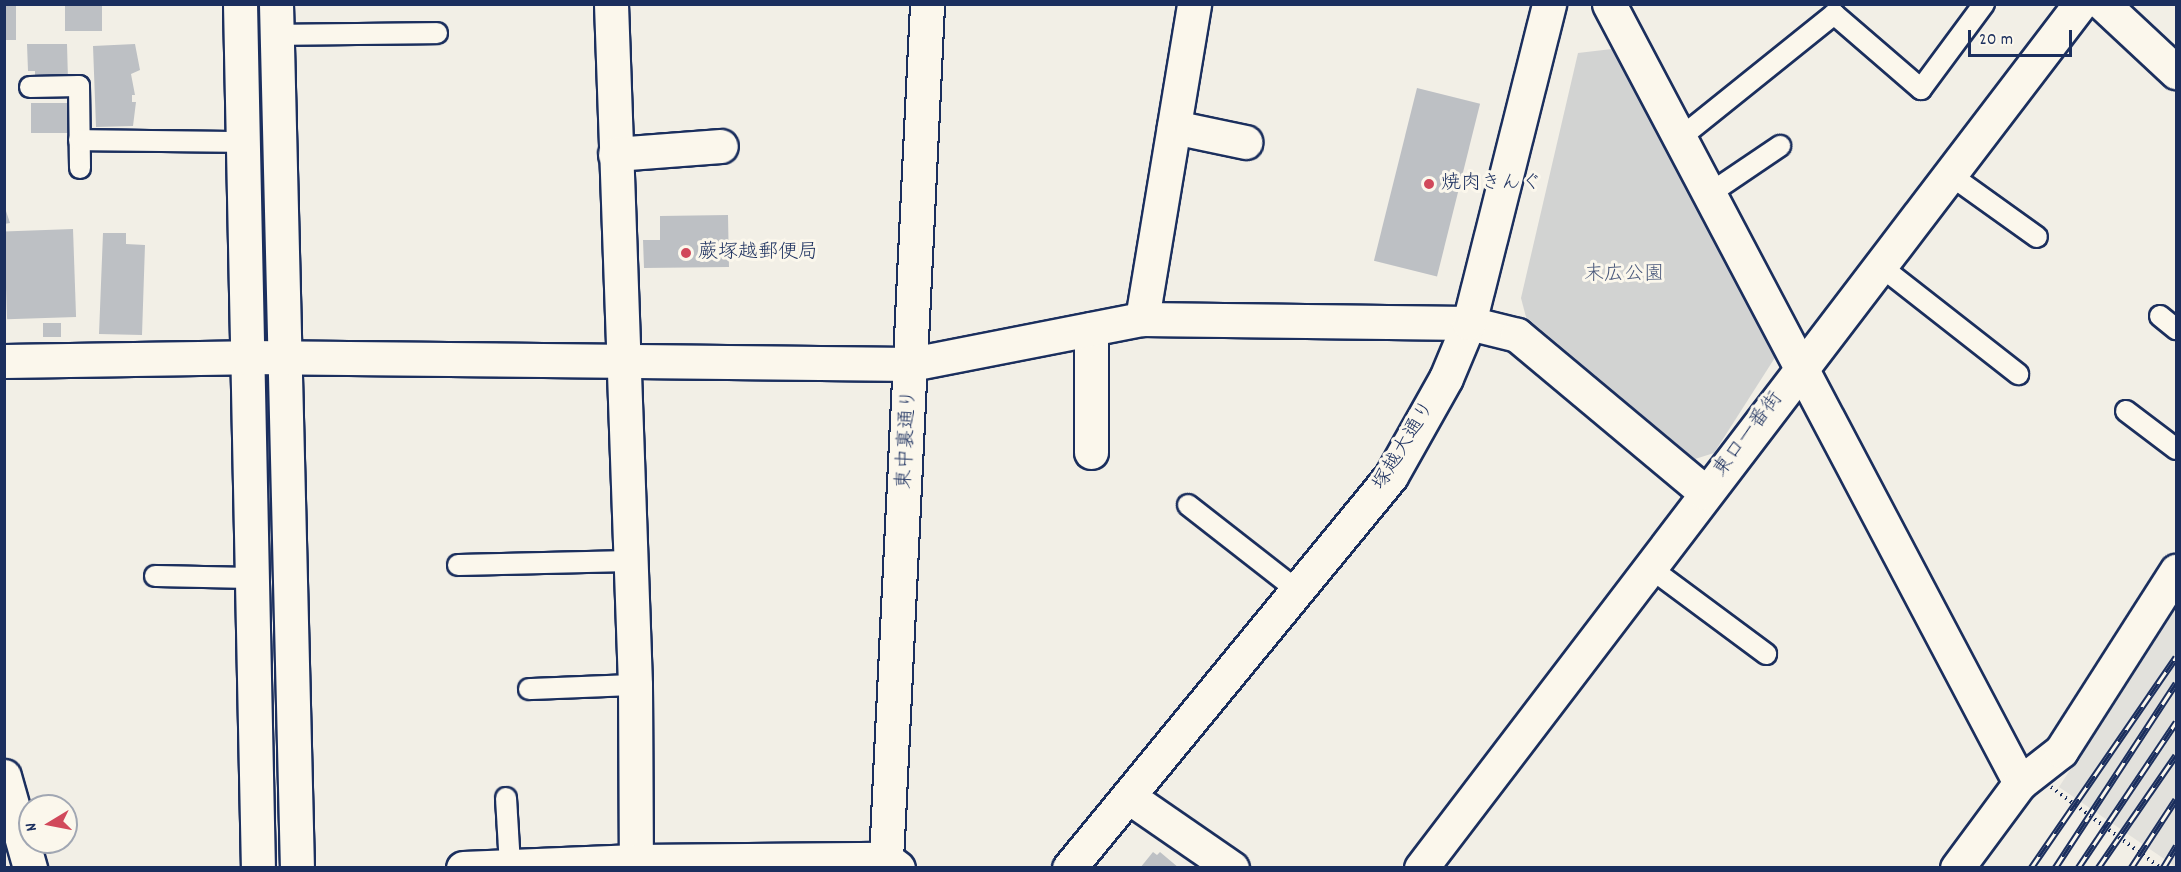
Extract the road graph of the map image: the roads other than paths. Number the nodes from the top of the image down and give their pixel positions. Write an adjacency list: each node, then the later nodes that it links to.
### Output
1 (240, 4): 17 (street)
2 (611, 4): 21 (street)
3 (927, 4): 36 (street, 東中裏通り)
4 (1194, 4): 14 (street)
5 (1549, 4): 29 (street, 塚越大通り)
6 (1609, 4): 15 (street)
7 (1984, 4): 15 (lane)
8 (2080, 4): 23 (street, 東口一番街)
9 (2103, 4): 12 (street)
10 (277, 20): 11 (lane); 33 (street)
11 (437, 33)
12 (2176, 72)
13 (30, 87): 16 (lane)
14 (1174, 127): 18 (street); 28 (street)
15 (1680, 138): 24 (street)
16 (79, 140): 17 (lane); 22 (lane)
17 (243, 141): 32 (street)
18 (1245, 142)
19 (721, 146): 21 (street)
20 (1780, 146): 24 (lane)
21 (615, 154): 35 (street)
22 (80, 168)
23 (1949, 174): 25 (lane); 26 (street, 東口一番街)
24 (1709, 194): 37 (street)
25 (2037, 237)
26 (1880, 265): 37 (street, 東口一番街); 38 (lane)
27 (2160, 316): 30 (lane)
28 (1142, 319): 29 (street); 31 (street)
29 (1469, 323): 42 (street); 50 (street, 塚越大通り)
30 (2176, 328)
31 (1091, 329): 36 (street); 41 (street)
32 (248, 357): 33 (street); 34 (street); 49 (street)
33 (285, 358): 35 (street); 63 (street)
34 (4, 361)
35 (622, 363): 36 (street); 44 (street)
36 (912, 364): 58 (street, 東中裏通り)
37 (1801, 367): 42 (street, 東口一番街); 55 (street)
38 (2018, 374)
39 (2126, 411): 40 (lane)
40 (2176, 449)
41 (1091, 452)
42 (1706, 493): 46 (street, 東口一番街)
43 (1188, 505): 50 (lane)
44 (630, 561): 45 (lane); 52 (street)
45 (458, 565)
46 (1649, 567): 51 (lane); 67 (street, 東口一番街)
47 (2176, 571): 55 (street)
48 (155, 576): 49 (lane)
49 (252, 578): 62 (street)
50 (1298, 591): 56 (street, 塚越大通り)
51 (1766, 654)
52 (635, 685): 53 (lane); 59 (street)
53 (530, 688)
54 (4, 776): 61 (street)
55 (2036, 785): 68 (street)
56 (1129, 796): 65 (street, 塚越大通り); 66 (street)
57 (506, 798): 60 (lane)
58 (892, 863): 59 (street)
59 (636, 864): 60 (street)
60 (510, 865): 64 (street)
61 (30, 867)
62 (258, 867)
63 (297, 867)
64 (463, 867)
65 (1069, 867)
66 (1232, 867)
67 (1421, 867)
68 (1957, 867)

